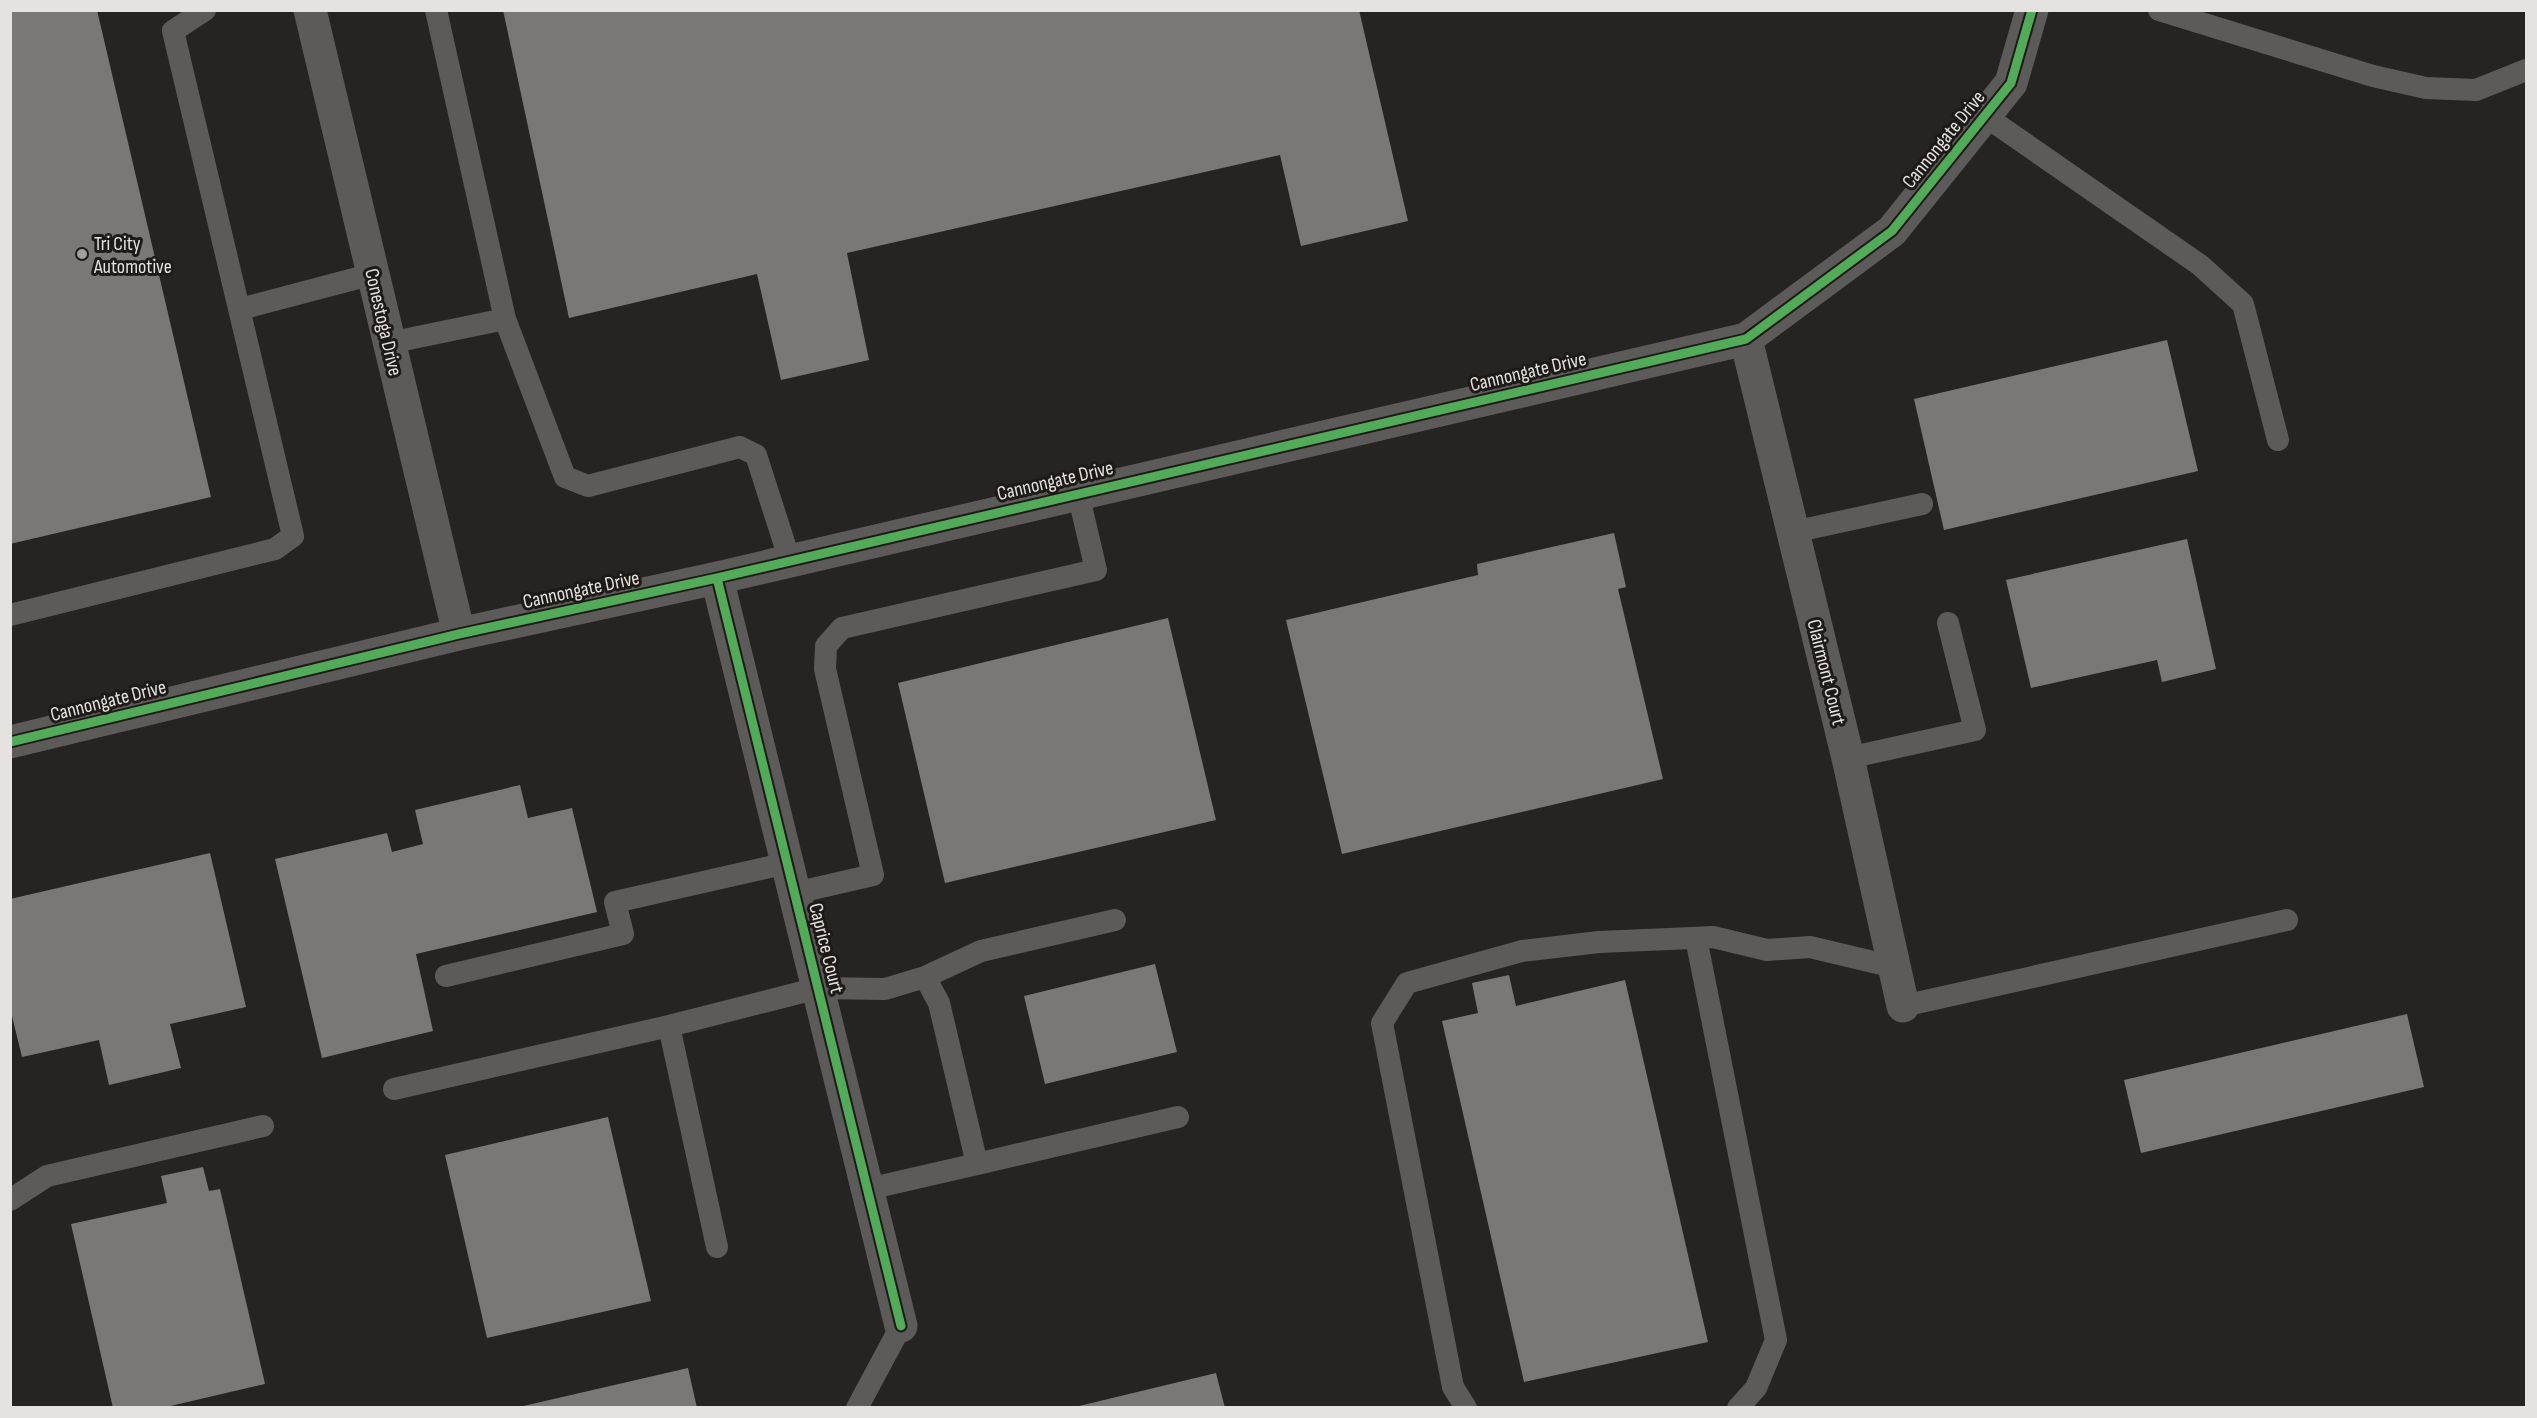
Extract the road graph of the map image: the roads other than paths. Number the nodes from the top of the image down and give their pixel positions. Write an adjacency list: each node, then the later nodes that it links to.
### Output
1 (205, 10): 9 (lane)
2 (310, 10): 8 (street, Conestoga Drive)
3 (436, 10): 10 (lane)
4 (2032, 10): 7 (street, Cannongate Drive)
5 (2159, 10): 6 (lane)
6 (2526, 70)
7 (1985, 116): 11 (street, Cannongate Drive); 13 (lane)
8 (373, 274): 9 (lane); 12 (street, Conestoga Drive)
9 (240, 309): 19 (lane)
10 (506, 319): 12 (lane); 17 (lane)
11 (1746, 339): 14 (street, Cannongate Drive); 16 (street, Clairmont Court)
12 (389, 343): 21 (street, Conestoga Drive)
13 (2278, 440)
14 (1078, 493): 17 (street, Cannongate Drive); 24 (lane)
15 (1922, 504): 16 (lane)
16 (1793, 532): 23 (street, Clairmont Court)
17 (790, 561): 18 (street, Cannongate Drive)
18 (717, 578): 21 (street, Cannongate Drive); 24 (street, Caprice Court)
19 (10, 615)
20 (1948, 622): 23 (lane)
21 (459, 634): 22 (street, Cannongate Drive)
22 (10, 742)
23 (1848, 758): 28 (street, Clairmont Court)
24 (791, 878): 29 (lane); 31 (street, Caprice Court)
25 (1115, 920): 30 (lane)
26 (2287, 920): 32 (lane)
27 (1696, 938): 28 (lane); 43 (lane); 44 (lane)
28 (1894, 967): 32 (street, Clairmont Court)
29 (446, 976)
30 (925, 977): 31 (lane); 37 (lane)
31 (818, 988): 33 (lane); 38 (street, Caprice Court)
32 (1903, 1005)
33 (669, 1026): 34 (lane); 40 (lane)
34 (394, 1089)
35 (1178, 1117): 37 (lane)
36 (263, 1126): 39 (lane)
37 (977, 1164): 38 (lane)
38 (867, 1189): 41 (street, Caprice Court)
39 (10, 1200)
40 (717, 1247)
41 (901, 1326): 42 (lane)
42 (857, 1407)
43 (1466, 1407)
44 (1738, 1407)

